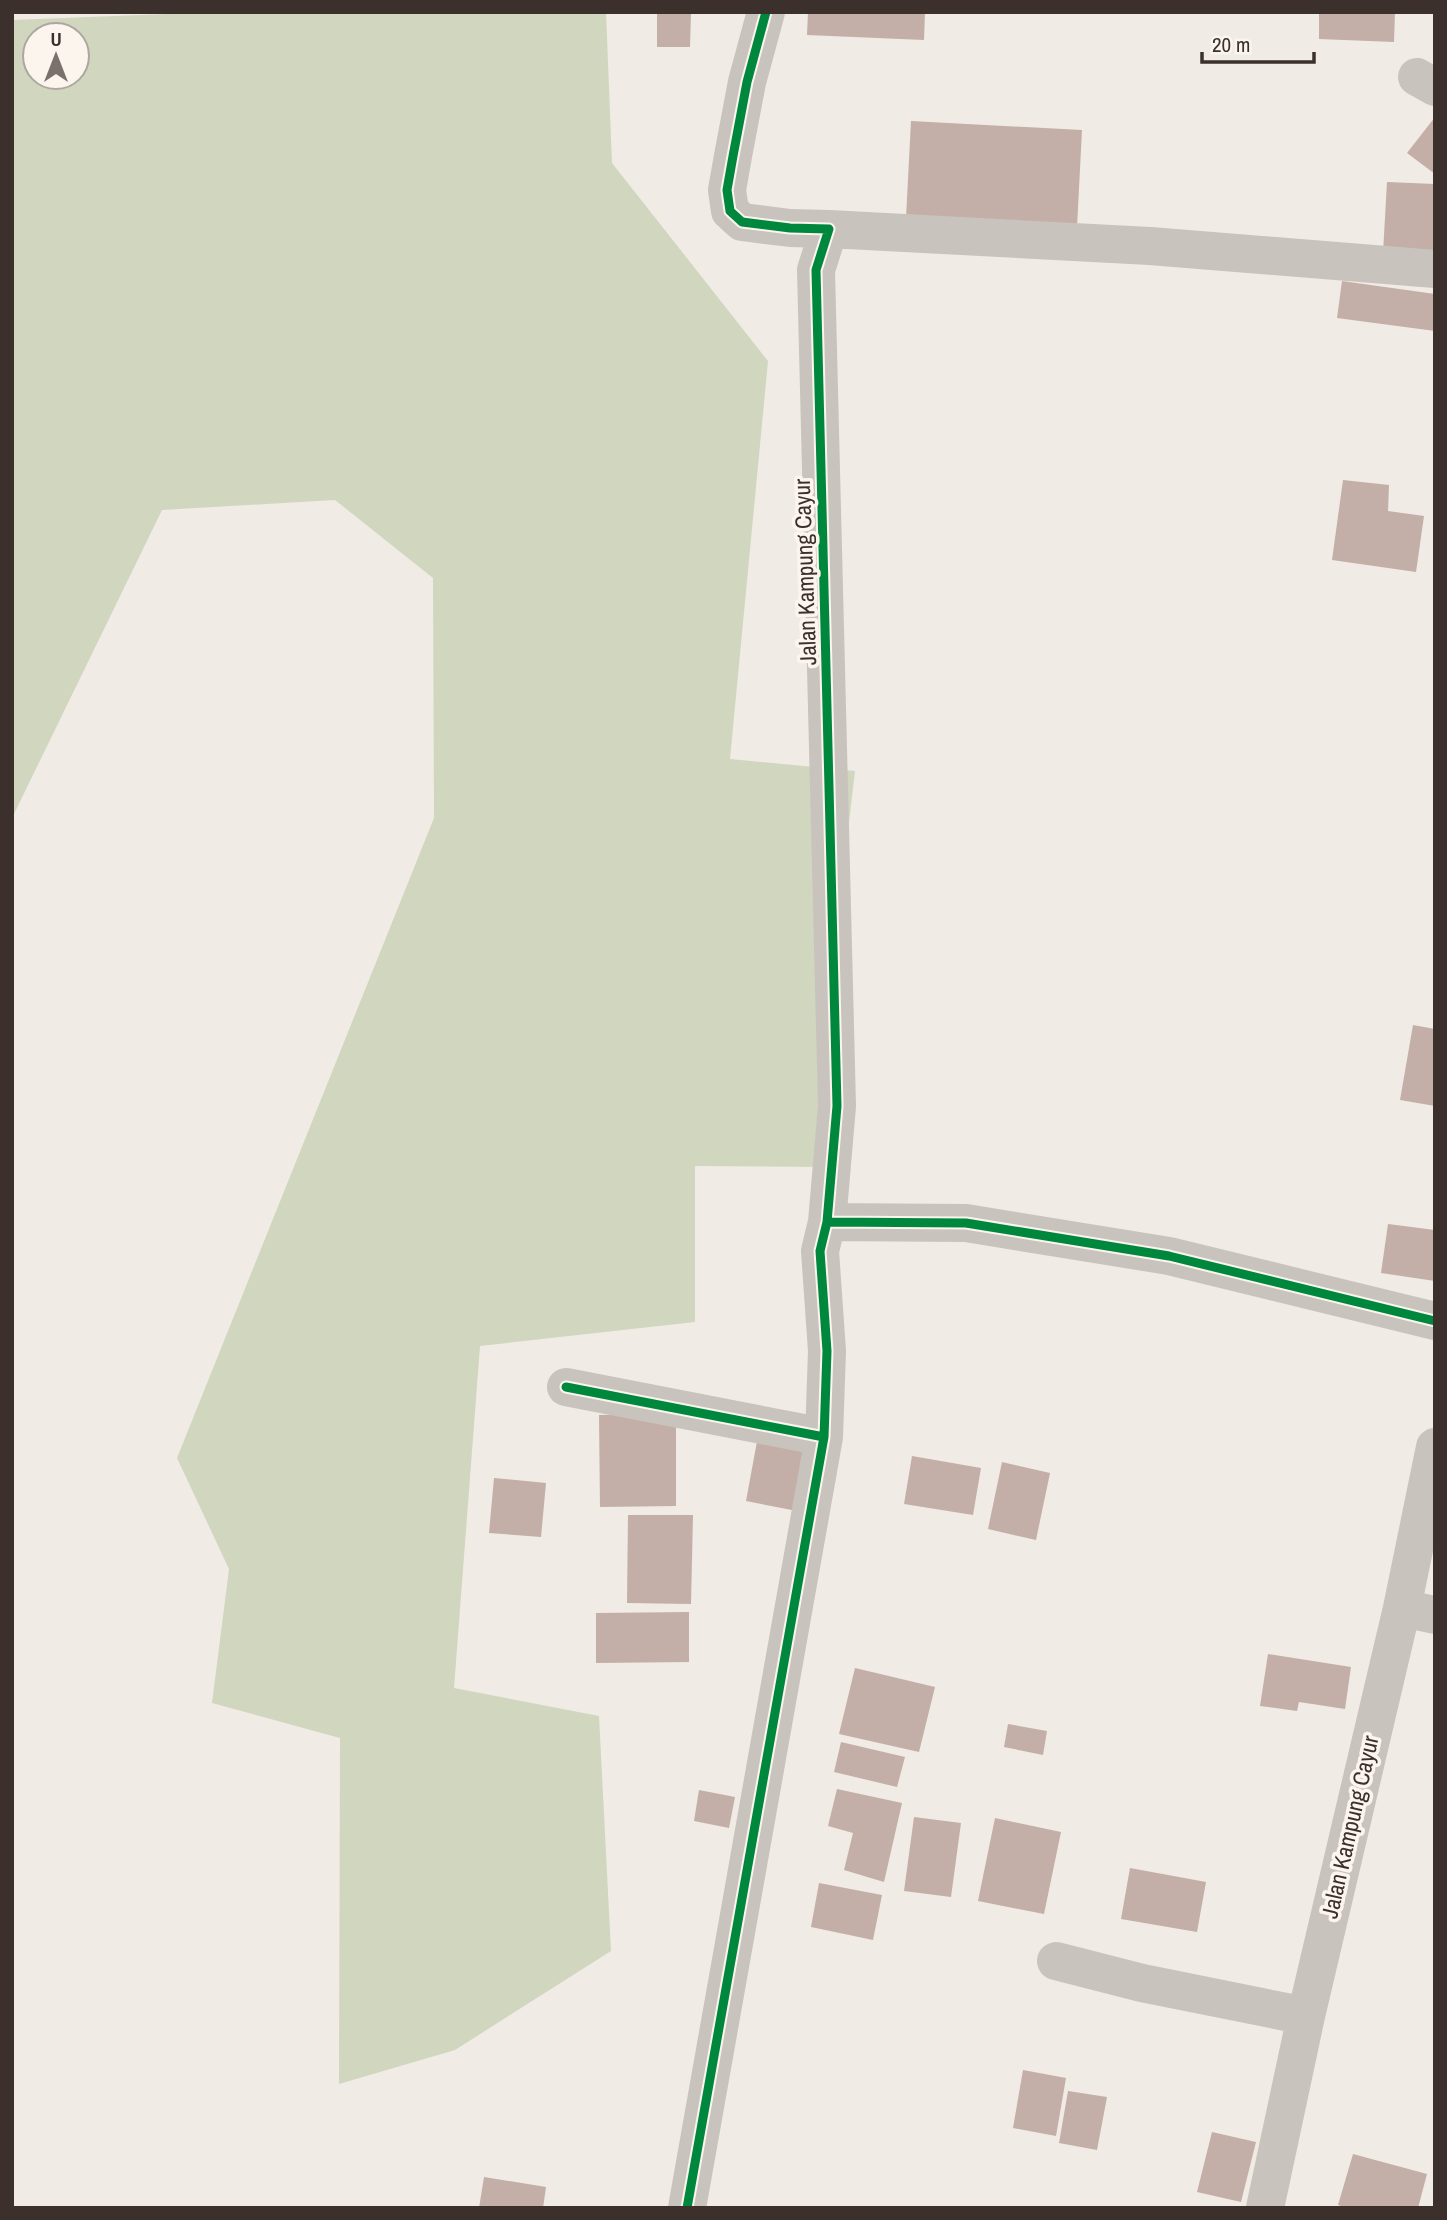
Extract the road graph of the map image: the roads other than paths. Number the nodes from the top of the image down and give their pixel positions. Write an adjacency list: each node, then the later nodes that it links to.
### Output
1 (766, 12): 2 (street)
2 (829, 229): 3 (street); 4 (street, Jalan Kampung Cayur)
3 (1435, 270)
4 (827, 1222): 5 (street); 7 (street, Jalan Kampung Cayur)
5 (1435, 1321)
6 (566, 1387): 7 (street)
7 (824, 1437): 12 (street, Jalan Kampung Cayur)
8 (1435, 1447): 9 (street, Jalan Kampung Cayur)
9 (1419, 1611): 11 (street, Jalan Kampung Cayur)
10 (1056, 1961): 11 (street)
11 (1306, 2015): 13 (street, Jalan Kampung Cayur)
12 (687, 2208)
13 (1265, 2208)

